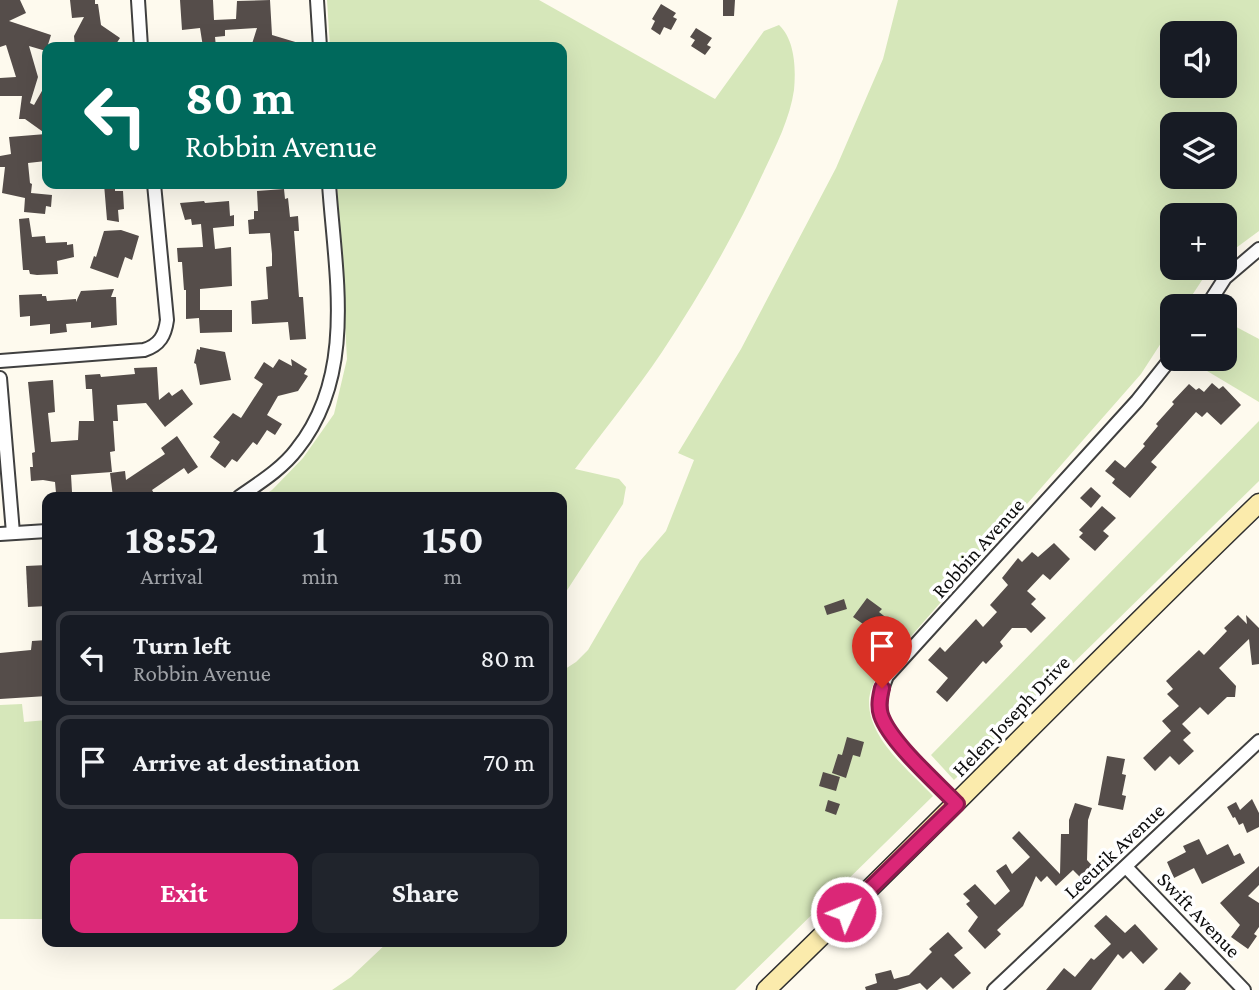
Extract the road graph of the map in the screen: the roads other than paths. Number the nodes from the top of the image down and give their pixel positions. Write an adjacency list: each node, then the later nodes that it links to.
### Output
1 (138, 0): 3 (street)
2 (317, 0): 4 (street)
3 (142, 42)
4 (320, 42)
5 (154, 189): 9 (street)
6 (329, 189): 12 (street)
7 (1259, 249): 8 (street)
8 (1215, 294)
9 (0, 361)
10 (1161, 371): 17 (street, Robbin Avenue)
11 (0, 378): 15 (street)
12 (246, 492)
13 (1259, 503): 17 (street, Helen Joseph Drive)
14 (42, 531): 15 (street)
15 (6, 533)
16 (1259, 741): 18 (street, Leeurik Avenue)
17 (957, 804): 19 (street, Helen Joseph Drive)
18 (1126, 867): 20 (street, Leeurik Avenue); 21 (street, Swift Avenue)
19 (765, 990)
20 (994, 990)
21 (1244, 990)

